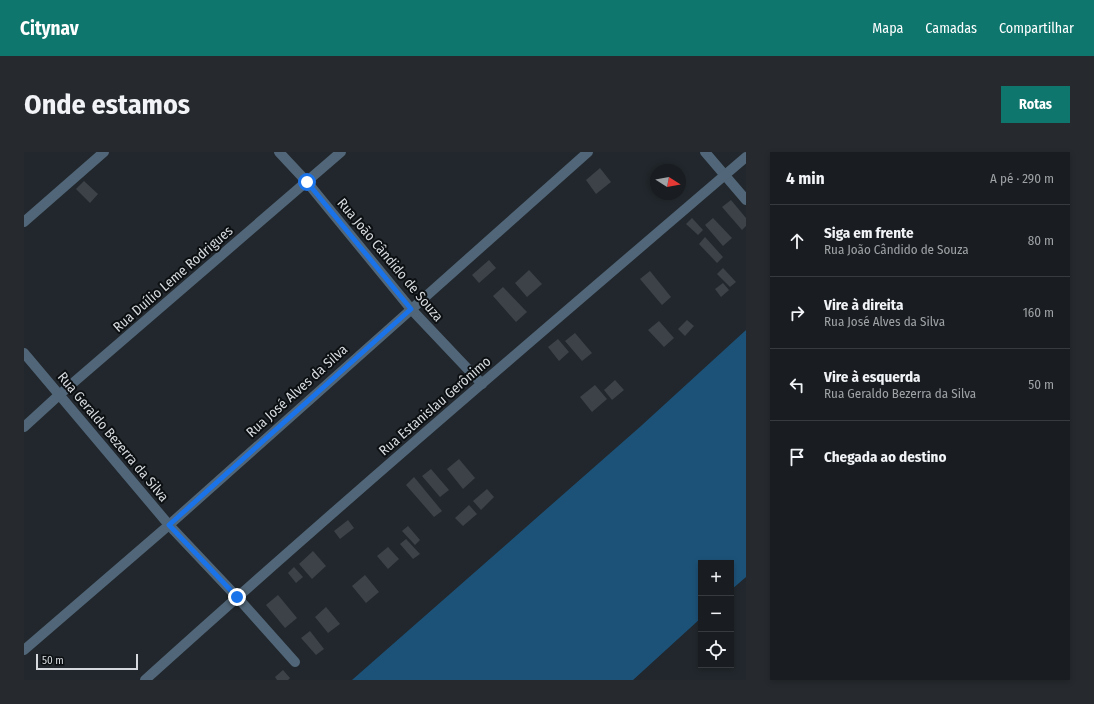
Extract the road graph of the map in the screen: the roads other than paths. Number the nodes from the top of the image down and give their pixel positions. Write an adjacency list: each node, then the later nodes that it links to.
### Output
1 (104, 152): 10 (street)
2 (279, 152): 8 (street, Rua João Cândido de Souza)
3 (341, 152): 8 (street, Rua Duílio Leme Rodrigues)
4 (588, 152): 11 (street, Rua José Alves da Silva)
5 (705, 152): 7 (street)
6 (746, 157): 7 (street, Rua Estanislau Gerônimo)
7 (725, 175): 9 (street); 13 (street, Rua Estanislau Gerônimo)
8 (307, 182): 11 (street, Rua João Cândido de Souza); 14 (street, Rua Duílio Leme Rodrigues)
9 (746, 200)
10 (24, 222)
11 (411, 309): 13 (street, Rua João Cândido de Souza); 16 (street, Rua José Alves da Silva)
12 (24, 353): 14 (street, Rua Geraldo Bezerra da Silva)
13 (482, 384): 17 (street, Rua Estanislau Gerônimo)
14 (59, 395): 15 (street, Rua Duílio Leme Rodrigues); 16 (street, Rua Geraldo Bezerra da Silva)
15 (24, 428)
16 (169, 525): 17 (street, Rua Geraldo Bezerra da Silva); 18 (street, Rua José Alves da Silva)
17 (237, 597): 19 (street, Rua Geraldo Bezerra da Silva); 20 (street, Rua Estanislau Gerônimo)
18 (24, 650)
19 (295, 662)
20 (145, 680)

